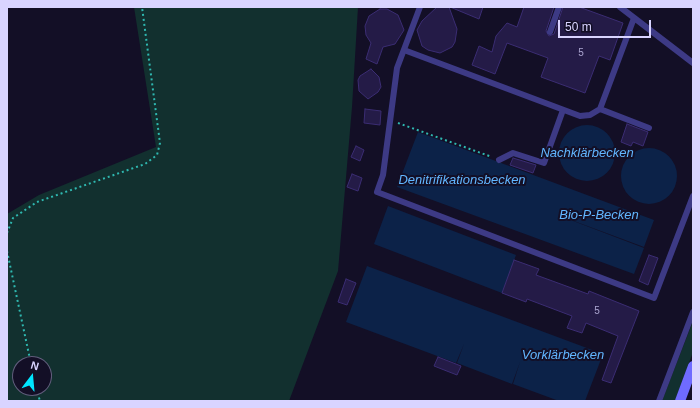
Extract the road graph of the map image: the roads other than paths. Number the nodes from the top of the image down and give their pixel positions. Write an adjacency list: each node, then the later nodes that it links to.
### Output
1 (420, 7): 6 (lane)
2 (559, 7): 5 (lane)
3 (620, 7): 4 (lane)
4 (634, 18): 7 (lane); 8 (lane)
5 (550, 32)
6 (404, 50): 9 (lane); 12 (lane)
7 (693, 63)
8 (600, 109): 9 (lane); 10 (lane)
9 (563, 110): 11 (lane)
10 (649, 128)
11 (498, 160)
12 (693, 196)
13 (693, 312): 15 (lane)
14 (693, 366): 16 (street)
15 (660, 401)
16 (680, 401)

